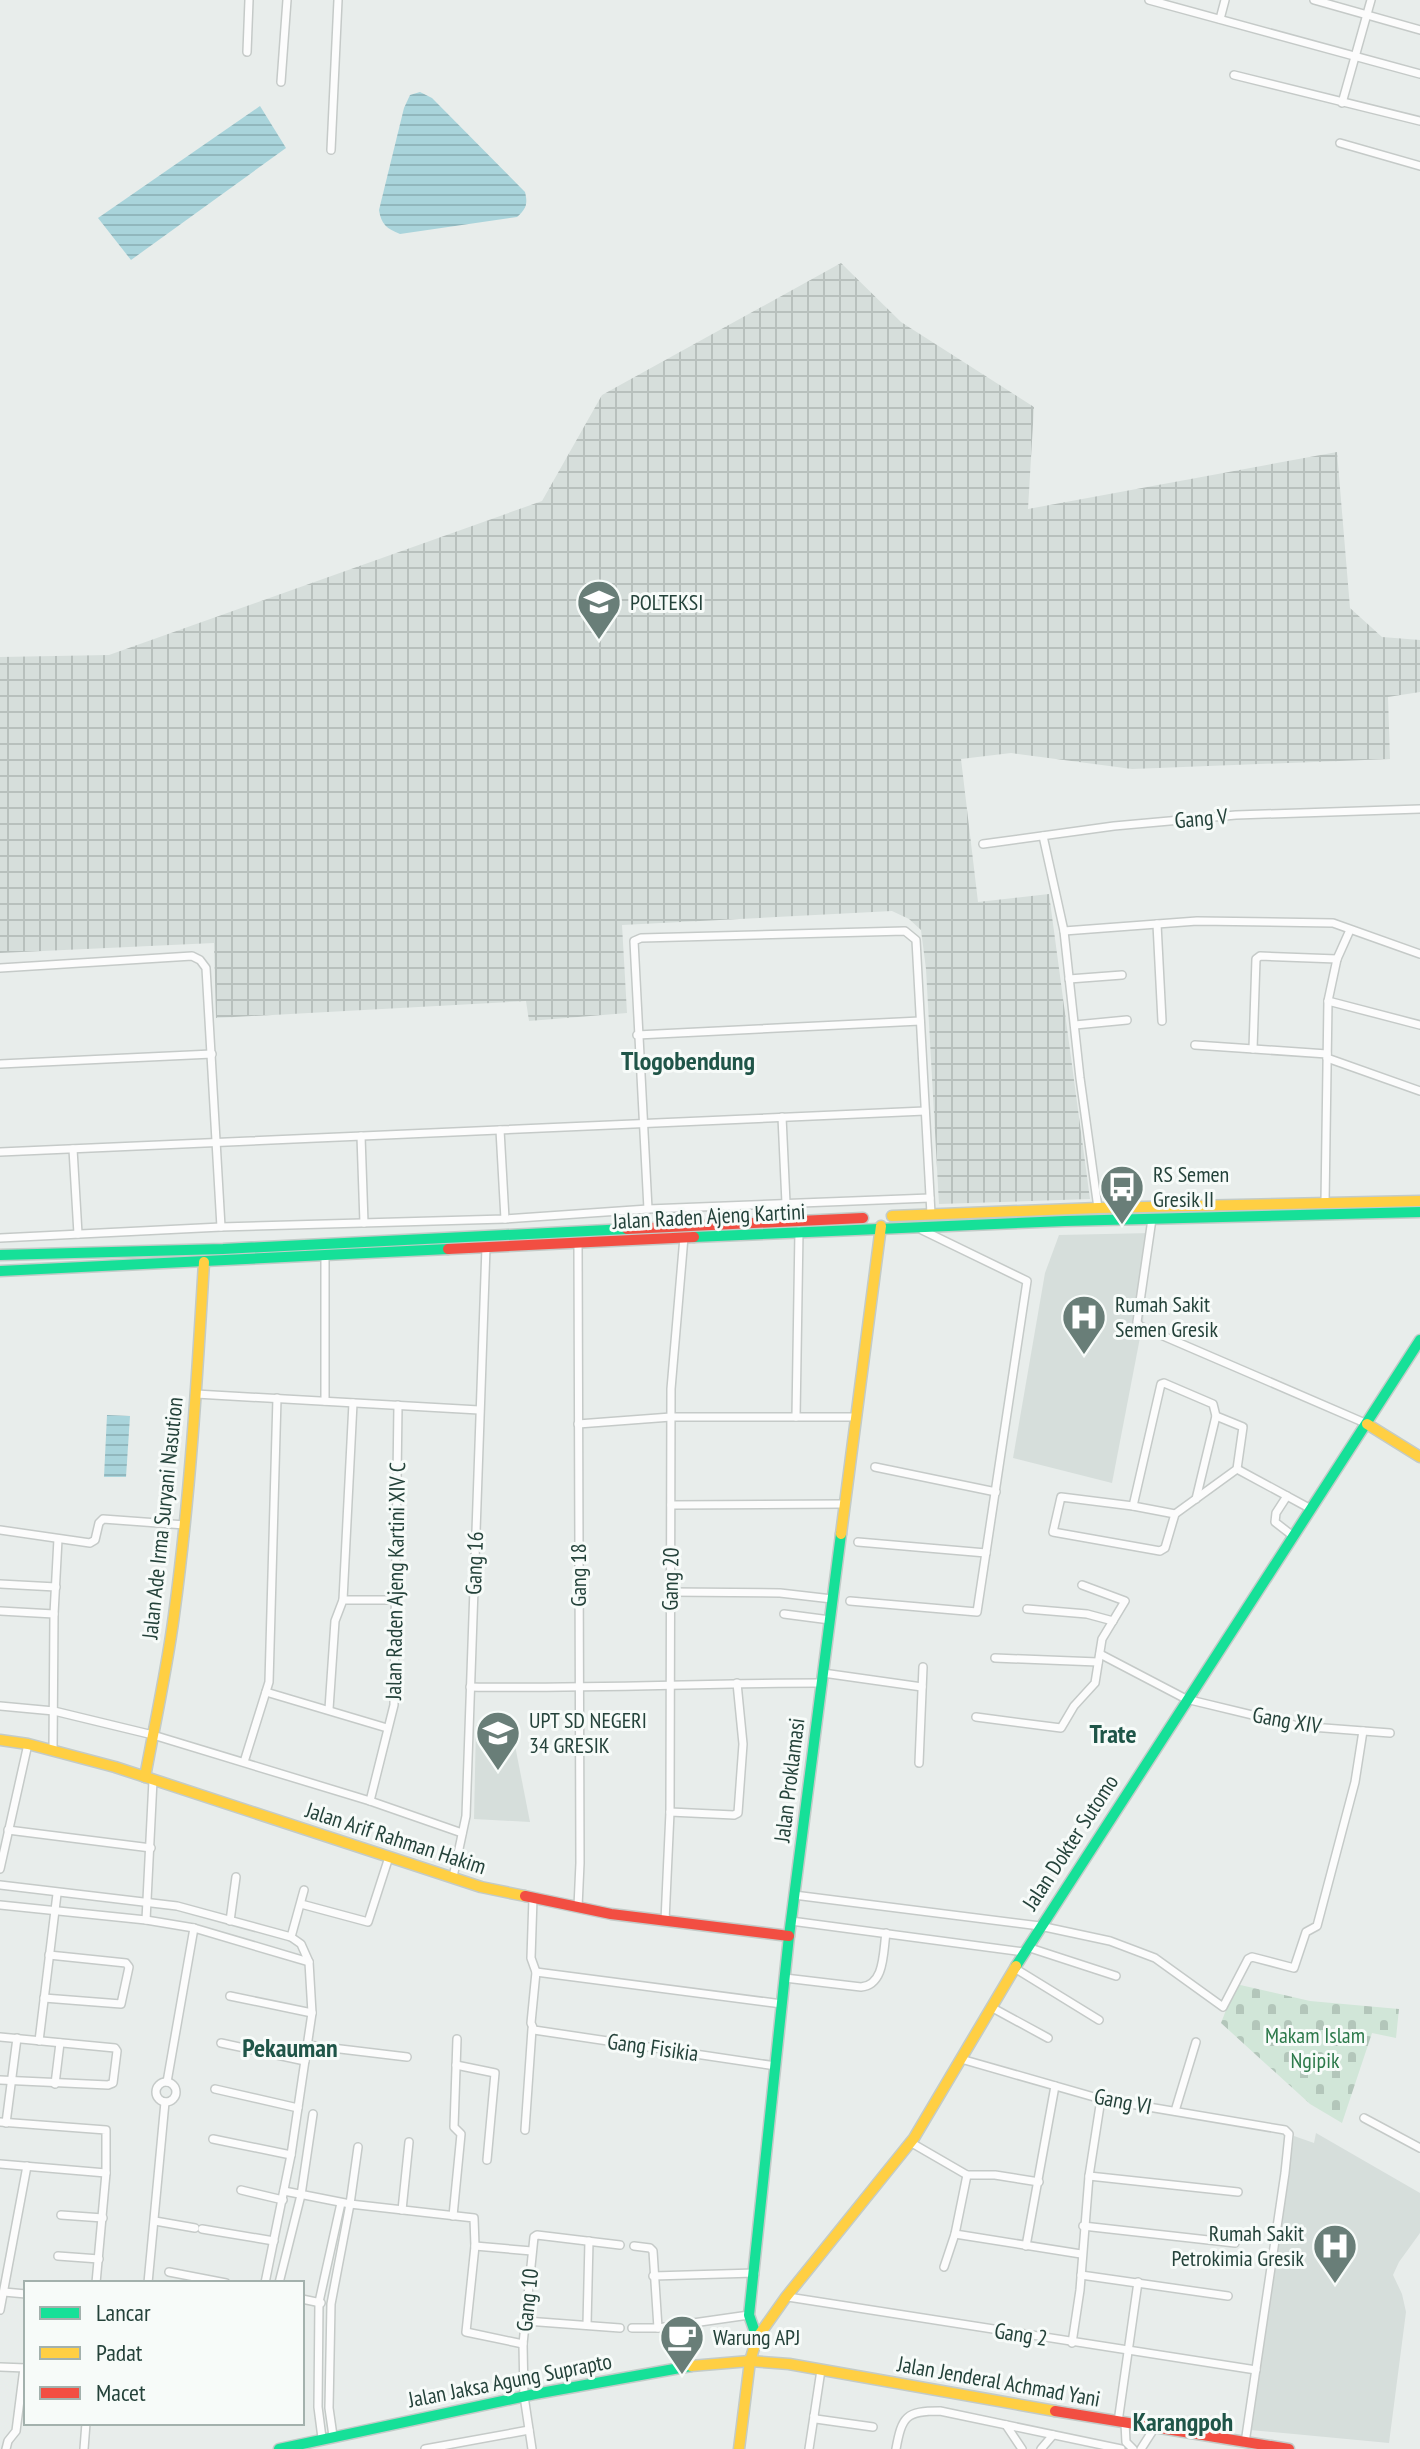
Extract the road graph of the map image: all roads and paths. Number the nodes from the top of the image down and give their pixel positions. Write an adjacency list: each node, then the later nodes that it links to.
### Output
1 (249, 0): 11 (street)
2 (287, 0): 15 (street)
3 (338, 0): 19 (street)
4 (1149, 0): 9 (street)
5 (1225, 0): 9 (street)
6 (1314, 0): 8 (street)
7 (1371, 0): 8 (street)
8 (1368, 15): 10 (street); 12 (street)
9 (1220, 19): 12 (street)
10 (1420, 30)
11 (247, 52)
12 (1355, 56): 13 (street); 16 (street)
13 (1420, 74)
14 (1234, 75): 16 (street)
15 (281, 82)
16 (1342, 103): 17 (street)
17 (1420, 121)
18 (1340, 143): 20 (street)
19 (331, 150)
20 (1420, 166)
21 (1420, 809): 22 (street, Gang V)
22 (1043, 836): 23 (street, Gang V); 26 (street)
23 (983, 844)
24 (1157, 924): 25 (street); 26 (street); 35 (street)
25 (1350, 930): 27 (street); 28 (street)
26 (1064, 931): 31 (street)
27 (1420, 954)
28 (1337, 959): 32 (street); 40 (street)
29 (0, 968): 41 (street)
30 (1122, 975): 31 (street)
31 (1069, 979): 36 (street)
32 (1328, 1001): 37 (street); 42 (street)
33 (1127, 1020): 36 (street)
34 (920, 1021): 38 (street); 38 (street); 45 (street)
35 (1162, 1021)
36 (1075, 1025): 57 (street)
37 (1420, 1025)
38 (637, 1035): 47 (street)
39 (1195, 1045): 40 (street)
40 (1253, 1049): 42 (street)
41 (212, 1054): 43 (street); 50 (street)
42 (1327, 1056): 44 (street); 56 (street)
43 (0, 1064)
44 (1420, 1091)
45 (925, 1111): 46 (street); 53 (street)
46 (782, 1117): 47 (street); 55 (street)
47 (642, 1123): 48 (street); 58 (street)
48 (500, 1130): 49 (street); 63 (street)
49 (361, 1136): 50 (street); 64 (street)
50 (217, 1142): 51 (street); 67 (street)
51 (73, 1149): 52 (street); 69 (street)
52 (0, 1152)
53 (930, 1198): 55 (street); 61 (street)
54 (1420, 1201): 56 (main road, Jalan Raden Ajeng Kartini)
55 (786, 1203): 58 (street)
56 (1325, 1203): 59 (main road, Jalan Raden Ajeng Kartini)
57 (1098, 1208): 59 (main road, Jalan Raden Ajeng Kartini); 61 (main road, Jalan Raden Ajeng Kartini)
58 (648, 1209): 63 (street)
59 (1202, 1210): 60 (main road, Jalan Raden Ajeng Kartini); 62 (main road, Jalan Raden Ajeng Kartini)
60 (1420, 1212)
61 (931, 1215): 74 (main road, Jalan Raden Ajeng Kartini)
62 (1152, 1216): 65 (main road, Jalan Raden Ajeng Kartini); 92 (street)
63 (505, 1219): 64 (street)
64 (364, 1223): 67 (street)
65 (913, 1225): 66 (main road, Jalan Raden Ajeng Kartini); 96 (street)
66 (881, 1226): 68 (main road, Jalan Raden Ajeng Kartini); 90 (main road, Jalan Proklamasi)
67 (221, 1227): 69 (street)
68 (799, 1231): 70 (main road, Jalan Raden Ajeng Kartini); 89 (street)
69 (78, 1234): 71 (street)
70 (684, 1237): 72 (main road, Jalan Raden Ajeng Kartini); 88 (street, Gang 20)
71 (0, 1238)
72 (578, 1243): 73 (main road, Jalan Raden Ajeng Kartini); 91 (street, Gang 18)
73 (486, 1247): 77 (main road, Jalan Raden Ajeng Kartini); 86 (street, Gang 16)
74 (272, 1253): 75 (main road, Jalan Raden Ajeng Kartini); 77 (main road, Jalan Raden Ajeng Kartini)
75 (248, 1254): 76 (main road, Jalan Raden Ajeng Kartini); 78 (main road, Jalan Raden Ajeng Kartini)
76 (0, 1255)
77 (325, 1256): 83 (street)
78 (204, 1262): 79 (main road, Jalan Raden Ajeng Kartini); 81 (main road, Jalan Ade Irma Suryani Nasution)
79 (0, 1271)
80 (1420, 1340): 92 (main road, Jalan Dokter Sutomo)
81 (196, 1394): 82 (street); 104 (main road, Jalan Ade Irma Suryani Nasution)
82 (277, 1398): 83 (street); 133 (street)
83 (325, 1401): 84 (street)
84 (353, 1403): 85 (street); 115 (street)
85 (398, 1405): 86 (street); 116 (street, Jalan Raden Ajeng Kartini XIV C)
86 (479, 1410): 130 (street, Gang 16)
87 (1216, 1416): 95 (street); 98 (street); 101 (street)
88 (671, 1417): 89 (street); 91 (street); 100 (street, Gang 20)
89 (796, 1417): 90 (street)
90 (856, 1417): 99 (main road, Jalan Proklamasi)
91 (578, 1424): 132 (street, Gang 18)
92 (1367, 1424): 93 (main road); 102 (main road, Jalan Dokter Sutomo)
93 (1420, 1457)
94 (875, 1467): 96 (street)
95 (1237, 1469): 97 (street); 98 (street)
96 (996, 1492): 109 (street)
97 (1287, 1496): 102 (street); 106 (street)
98 (1196, 1499): 103 (street)
99 (844, 1504): 100 (street); 114 (main road, Jalan Proklamasi)
100 (671, 1505): 113 (street, Gang 20)
101 (1133, 1506): 103 (street); 103 (street)
102 (1311, 1509): 106 (main road, Jalan Dokter Sutomo)
103 (1175, 1514)
104 (185, 1525): 107 (street); 142 (main road, Jalan Ade Irma Suryani Nasution)
105 (0, 1530): 107 (street)
106 (1293, 1536): 134 (main road, Jalan Dokter Sutomo)
107 (58, 1539): 112 (street)
108 (858, 1542): 109 (street)
109 (986, 1553): 117 (street)
110 (0, 1584): 112 (street)
111 (1082, 1585): 123 (street)
112 (56, 1587): 120 (street)
113 (669, 1592): 114 (street); 128 (street, Gang 20)
114 (832, 1599): 122 (main road, Jalan Proklamasi)
115 (343, 1600): 116 (street); 136 (street)
116 (395, 1600): 139 (street, Jalan Raden Ajeng Kartini XIV C)
117 (850, 1601)
118 (1027, 1609): 123 (street)
119 (0, 1611): 120 (street)
120 (54, 1614): 137 (street)
121 (784, 1614): 122 (street)
122 (830, 1620): 127 (main road, Jalan Proklamasi)
123 (1113, 1621): 125 (street)
124 (995, 1658): 125 (street)
125 (1099, 1658): 134 (street, Gang XIV); 138 (street)
126 (923, 1667): 131 (street)
127 (822, 1678): 129 (street); 131 (street); 163 (main road, Jalan Proklamasi)
128 (670, 1683): 129 (street); 132 (street); 150 (street, Gang 20)
129 (737, 1683): 150 (street)
130 (470, 1687): 132 (street); 154 (street, Gang 16)
131 (922, 1687): 147 (street)
132 (579, 1689): 169 (street, Gang 18)
133 (266, 1692): 136 (street); 146 (street)
134 (1186, 1699): 140 (street, Gang XIV); 177 (main road, Jalan Dokter Sutomo)
135 (0, 1706): 137 (street)
136 (329, 1709): 139 (street)
137 (54, 1711): 142 (street); 145 (street)
138 (976, 1717)
139 (387, 1728): 149 (street, Jalan Raden Ajeng Kartini XIV C)
140 (1363, 1731): 141 (street, Gang XIV); 177 (street)
141 (1390, 1733)
142 (153, 1735): 146 (street); 148 (main road, Jalan Ade Irma Suryani Nasution)
143 (0, 1740): 144 (main road, Jalan Arif Rahman Hakim)
144 (28, 1744): 145 (main road, Jalan Arif Rahman Hakim); 152 (street)
145 (53, 1751): 148 (main road, Jalan Arif Rahman Hakim)
146 (244, 1762): 149 (street)
147 (919, 1763)
148 (149, 1778): 155 (street); 156 (main road, Jalan Arif Rahman Hakim)
149 (370, 1801): 154 (street)
150 (670, 1812): 174 (street, Gang 20)
151 (0, 1816): 152 (street)
152 (11, 1817): 153 (street)
153 (8, 1830): 155 (street); 157 (street)
154 (462, 1833): 159 (street, Gang 16)
155 (151, 1848): 165 (street)
156 (389, 1857): 159 (main road, Jalan Arif Rahman Hakim); 166 (street)
157 (0, 1869)
158 (236, 1877): 173 (street)
159 (453, 1877): 164 (main road, Jalan Arif Rahman Hakim)
160 (0, 1885): 162 (street)
161 (304, 1890): 166 (street)
162 (57, 1894): 165 (street); 170 (street)
163 (794, 1895): 175 (main road, Jalan Proklamasi); 177 (street)
164 (533, 1898): 169 (main road, Jalan Arif Rahman Hakim); 187 (street)
165 (148, 1903): 168 (street); 172 (street)
166 (301, 1904): 182 (street)
167 (0, 1905): 170 (street)
168 (177, 1906): 171 (street); 176 (street)
169 (578, 1907): 174 (main road, Jalan Arif Rahman Hakim)
170 (54, 1911): 172 (street); 184 (street)
171 (209, 1916): 173 (street); 179 (street)
172 (146, 1920): 176 (street)
173 (230, 1921): 182 (street)
174 (665, 1921): 181 (main road, Jalan Arif Rahman Hakim)
175 (791, 1921): 180 (street); 181 (main road, Jalan Proklamasi)
176 (176, 1925): 178 (street)
177 (1040, 1926): 183 (main road, Jalan Dokter Sutomo)
178 (194, 1928): 179 (street); 213 (street)
179 (206, 1931): 185 (street)
180 (886, 1933): 183 (street); 189 (street)
181 (789, 1936): 189 (main road, Jalan Proklamasi)
182 (291, 1937): 185 (street)
183 (1025, 1949): 186 (main road, Jalan Dokter Sutomo); 188 (street)
184 (49, 1955): 191 (street); 191 (street)
185 (309, 1962): 194 (street)
186 (1014, 1968): 193 (main road, Jalan Dokter Sutomo); 195 (street)
187 (536, 1972): 192 (street); 196 (street)
188 (1116, 1976)
189 (785, 1978): 192 (main road, Jalan Proklamasi)
190 (230, 1996): 194 (street)
191 (44, 1998): 201 (street)
192 (782, 2004): 210 (main road, Jalan Proklamasi)
193 (991, 2007): 199 (street); 207 (main road, Jalan Dokter Sutomo)
194 (312, 2013): 205 (street)
195 (1099, 2020)
196 (532, 2028): 210 (street, Gang Fisikia); 224 (street)
197 (0, 2037): 198 (street)
198 (17, 2038): 201 (street); 212 (street)
199 (1048, 2038)
200 (457, 2039): 209 (street)
201 (39, 2041): 203 (street)
202 (1196, 2042): 220 (street)
203 (60, 2043): 214 (street); 214 (street)
204 (221, 2043): 208 (street)
205 (307, 2045): 206 (street); 208 (street)
206 (407, 2057)
207 (961, 2059): 215 (street, Gang VI); 227 (main road, Jalan Dokter Sutomo)
208 (305, 2061): 219 (street)
209 (456, 2065): 231 (street); 245 (street)
210 (776, 2066): 263 (main road, Jalan Proklamasi)
211 (0, 2080): 212 (street)
212 (11, 2081): 214 (street); 223 (street)
213 (167, 2082): 218 (street); 218 (street)
214 (55, 2084)
215 (1055, 2086): 217 (street, Gang VI); 237 (street)
216 (215, 2089): 219 (street)
217 (1101, 2099): 220 (street, Gang VI); 236 (street)
218 (165, 2102): 247 (street)
219 (298, 2108): 230 (street)
220 (1175, 2111): 294 (street, Gang VI)
221 (313, 2114): 241 (street)
222 (1364, 2118): 229 (street)
223 (3, 2122): 234 (street)
224 (525, 2130)
225 (213, 2139): 230 (street)
226 (409, 2142): 243 (street)
227 (910, 2142): 235 (street); 275 (main road, Jalan Dokter Sutomo)
228 (358, 2147): 242 (street)
229 (1420, 2148)
230 (291, 2155): 240 (street)
231 (487, 2160)
232 (0, 2164): 233 (street)
233 (27, 2166): 234 (street); 272 (street)
234 (106, 2173): 246 (street)
235 (967, 2175): 237 (street); 249 (street)
236 (1089, 2176): 239 (street); 248 (street)
237 (1039, 2182): 256 (street)
238 (241, 2190): 240 (street)
239 (1238, 2192)
240 (284, 2195): 241 (street); 250 (street)
241 (301, 2195): 242 (street); 270 (street)
242 (346, 2204): 243 (street); 277 (street); 278 (street)
243 (402, 2210): 245 (street)
244 (61, 2215): 246 (street)
245 (453, 2216): 254 (street)
246 (103, 2218): 260 (street)
247 (155, 2221): 250 (street); 267 (street)
248 (1083, 2226): 252 (street); 258 (street)
249 (955, 2234): 256 (street); 261 (street)
250 (274, 2241): 269 (street)
251 (589, 2241): 253 (street, Gang 10); 257 (street, Gang 10); 282 (street)
252 (1235, 2243)
253 (620, 2245)
254 (475, 2246): 257 (street); 288 (street)
255 (634, 2246): 265 (street)
256 (1026, 2246): 258 (street)
257 (532, 2251): 281 (street, Gang 10)
258 (1081, 2254): 264 (street)
259 (58, 2256): 260 (street)
260 (99, 2259): 266 (street)
261 (944, 2267)
262 (169, 2272): 268 (street)
263 (755, 2273): 265 (street); 280 (main road, Jalan Proklamasi)
264 (1081, 2275): 271 (street); 287 (street)
265 (653, 2276): 285 (street)
266 (96, 2281)
267 (148, 2281)
268 (216, 2281)
269 (265, 2281)
270 (280, 2281)
271 (1138, 2282): 274 (street); 289 (street)
272 (4, 2292): 273 (street); 279 (street)
273 (24, 2294)
274 (1228, 2296)
275 (786, 2297): 286 (main road, Jalan Dokter Sutomo); 287 (street, Gang 2)
276 (304, 2299): 277 (street)
277 (319, 2302): 278 (street); 305 (street)
278 (331, 2304): 305 (street)
279 (0, 2310)
280 (749, 2315): 285 (street); 286 (main road, Jalan Proklamasi)
281 (526, 2321): 282 (street); 288 (street, Gang 10)
282 (587, 2325): 283 (street)
283 (620, 2328)
284 (632, 2328): 285 (street)
285 (658, 2328)
286 (757, 2338): 290 (main road, Jalan Dokter Sutomo)
287 (1072, 2343): 289 (street, Gang 2)
288 (523, 2344): 296 (street, Gang 10)
289 (1128, 2350): 294 (street, Gang 2); 298 (street)
290 (750, 2361): 293 (main road, Jalan Jenderal Achmad Yani); 296 (main road, Jalan Jaksa Agung Suprapto); 312 (main road, Jalan Dokter Sutomo)
291 (0, 2367): 292 (street)
292 (24, 2368)
293 (821, 2370): 297 (street); 298 (main road, Jalan Jenderal Achmad Yani)
294 (1256, 2370): 306 (street)
295 (24, 2375): 307 (street)
296 (524, 2396): 303 (street, Gang 10); 305 (main road, Jalan Jaksa Agung Suprapto)
297 (814, 2416): 301 (street); 313 (street)
298 (1121, 2422): 302 (main road, Jalan Jenderal Achmad Yani); 319 (street)
299 (86, 2425): 308 (street)
300 (1006, 2425): 304 (street); 314 (street); 315 (street)
301 (873, 2427)
302 (1155, 2427): 306 (main road, Jalan Jenderal Achmad Yani); 320 (street)
303 (529, 2430): 310 (street); 311 (street, Gang 10)
304 (1053, 2435): 316 (street); 317 (street); 318 (street)
305 (327, 2437): 309 (main road, Jalan Jaksa Agung Suprapto)
306 (1245, 2443): 321 (main road, Jalan Jenderal Achmad Yani)
307 (6, 2449)
308 (84, 2449)
309 (279, 2449)
310 (425, 2449)
311 (532, 2449)
312 (739, 2449)
313 (809, 2449)
314 (896, 2449)
315 (1022, 2449)
316 (1041, 2449)
317 (1051, 2449)
318 (1121, 2449)
319 (1133, 2449)
320 (1141, 2449)
321 (1289, 2449)

